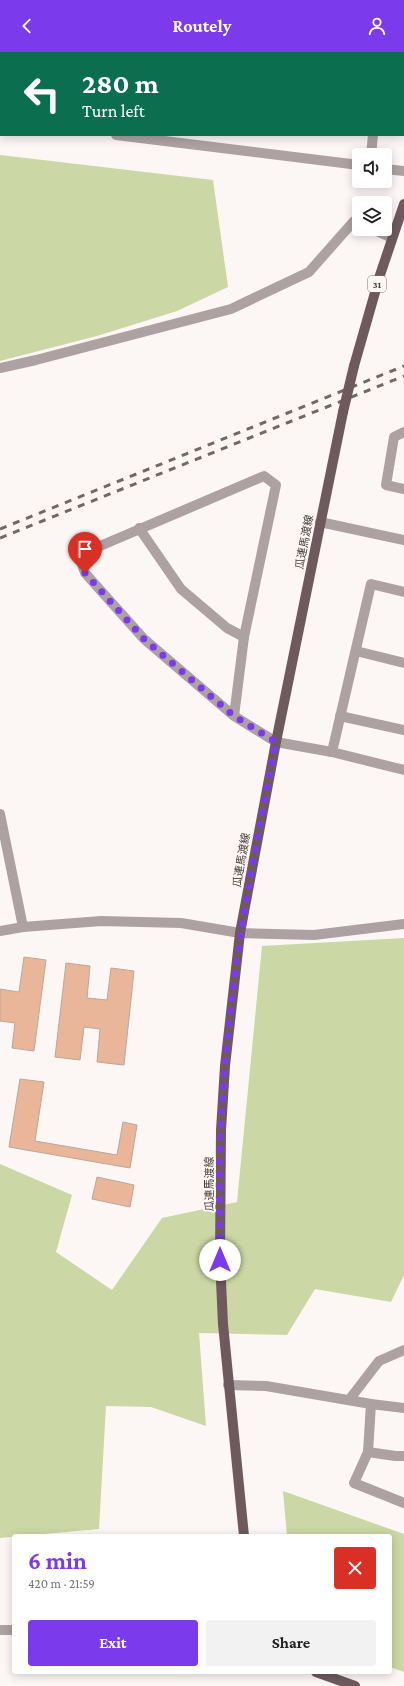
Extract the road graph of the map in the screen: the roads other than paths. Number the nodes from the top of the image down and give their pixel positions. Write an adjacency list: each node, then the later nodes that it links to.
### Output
1 (124, 136): 4 (street)
2 (374, 136): 3 (street)
3 (372, 148)
4 (352, 164)
5 (392, 169): 6 (street)
6 (404, 171)
7 (404, 204): 10 (main road, 瓜連馬渡線 / 31)
8 (352, 223): 11 (street)
9 (388, 236): 10 (street)
10 (392, 238): 14 (main road, 瓜連馬渡線 / 31, bridge)
11 (0, 368)
12 (404, 432): 13 (street)
13 (404, 489)
14 (320, 522): 16 (street); 24 (main road, 瓜連馬渡線 / 31)
15 (139, 528): 18 (street); 18 (street); 21 (street)
16 (404, 540)
17 (404, 592): 19 (street)
18 (244, 637): 21 (street)
19 (356, 651): 20 (street); 22 (street)
20 (404, 663)
21 (234, 716): 24 (street)
22 (340, 716): 23 (street); 25 (street)
23 (404, 730)
24 (276, 742): 25 (street); 31 (main road, 瓜連馬渡線 / 31)
25 (332, 752): 26 (street)
26 (404, 770)
27 (0, 814): 29 (street)
28 (404, 924): 31 (street)
29 (23, 927): 30 (street); 31 (street)
30 (0, 931)
31 (240, 933): 33 (main road, 瓜連馬渡線 / 31)
32 (404, 1350): 34 (street)
33 (228, 1385): 34 (street); 40 (main road, 瓜連馬渡線 / 31)
34 (349, 1400): 35 (street)
35 (371, 1404): 36 (street); 37 (street)
36 (404, 1408)
37 (368, 1452): 38 (street); 39 (street)
38 (404, 1456)
39 (404, 1503)
40 (244, 1534)
41 (0, 1630): 42 (street)
42 (12, 1630)
43 (322, 1674): 44 (main road)
44 (355, 1686)

